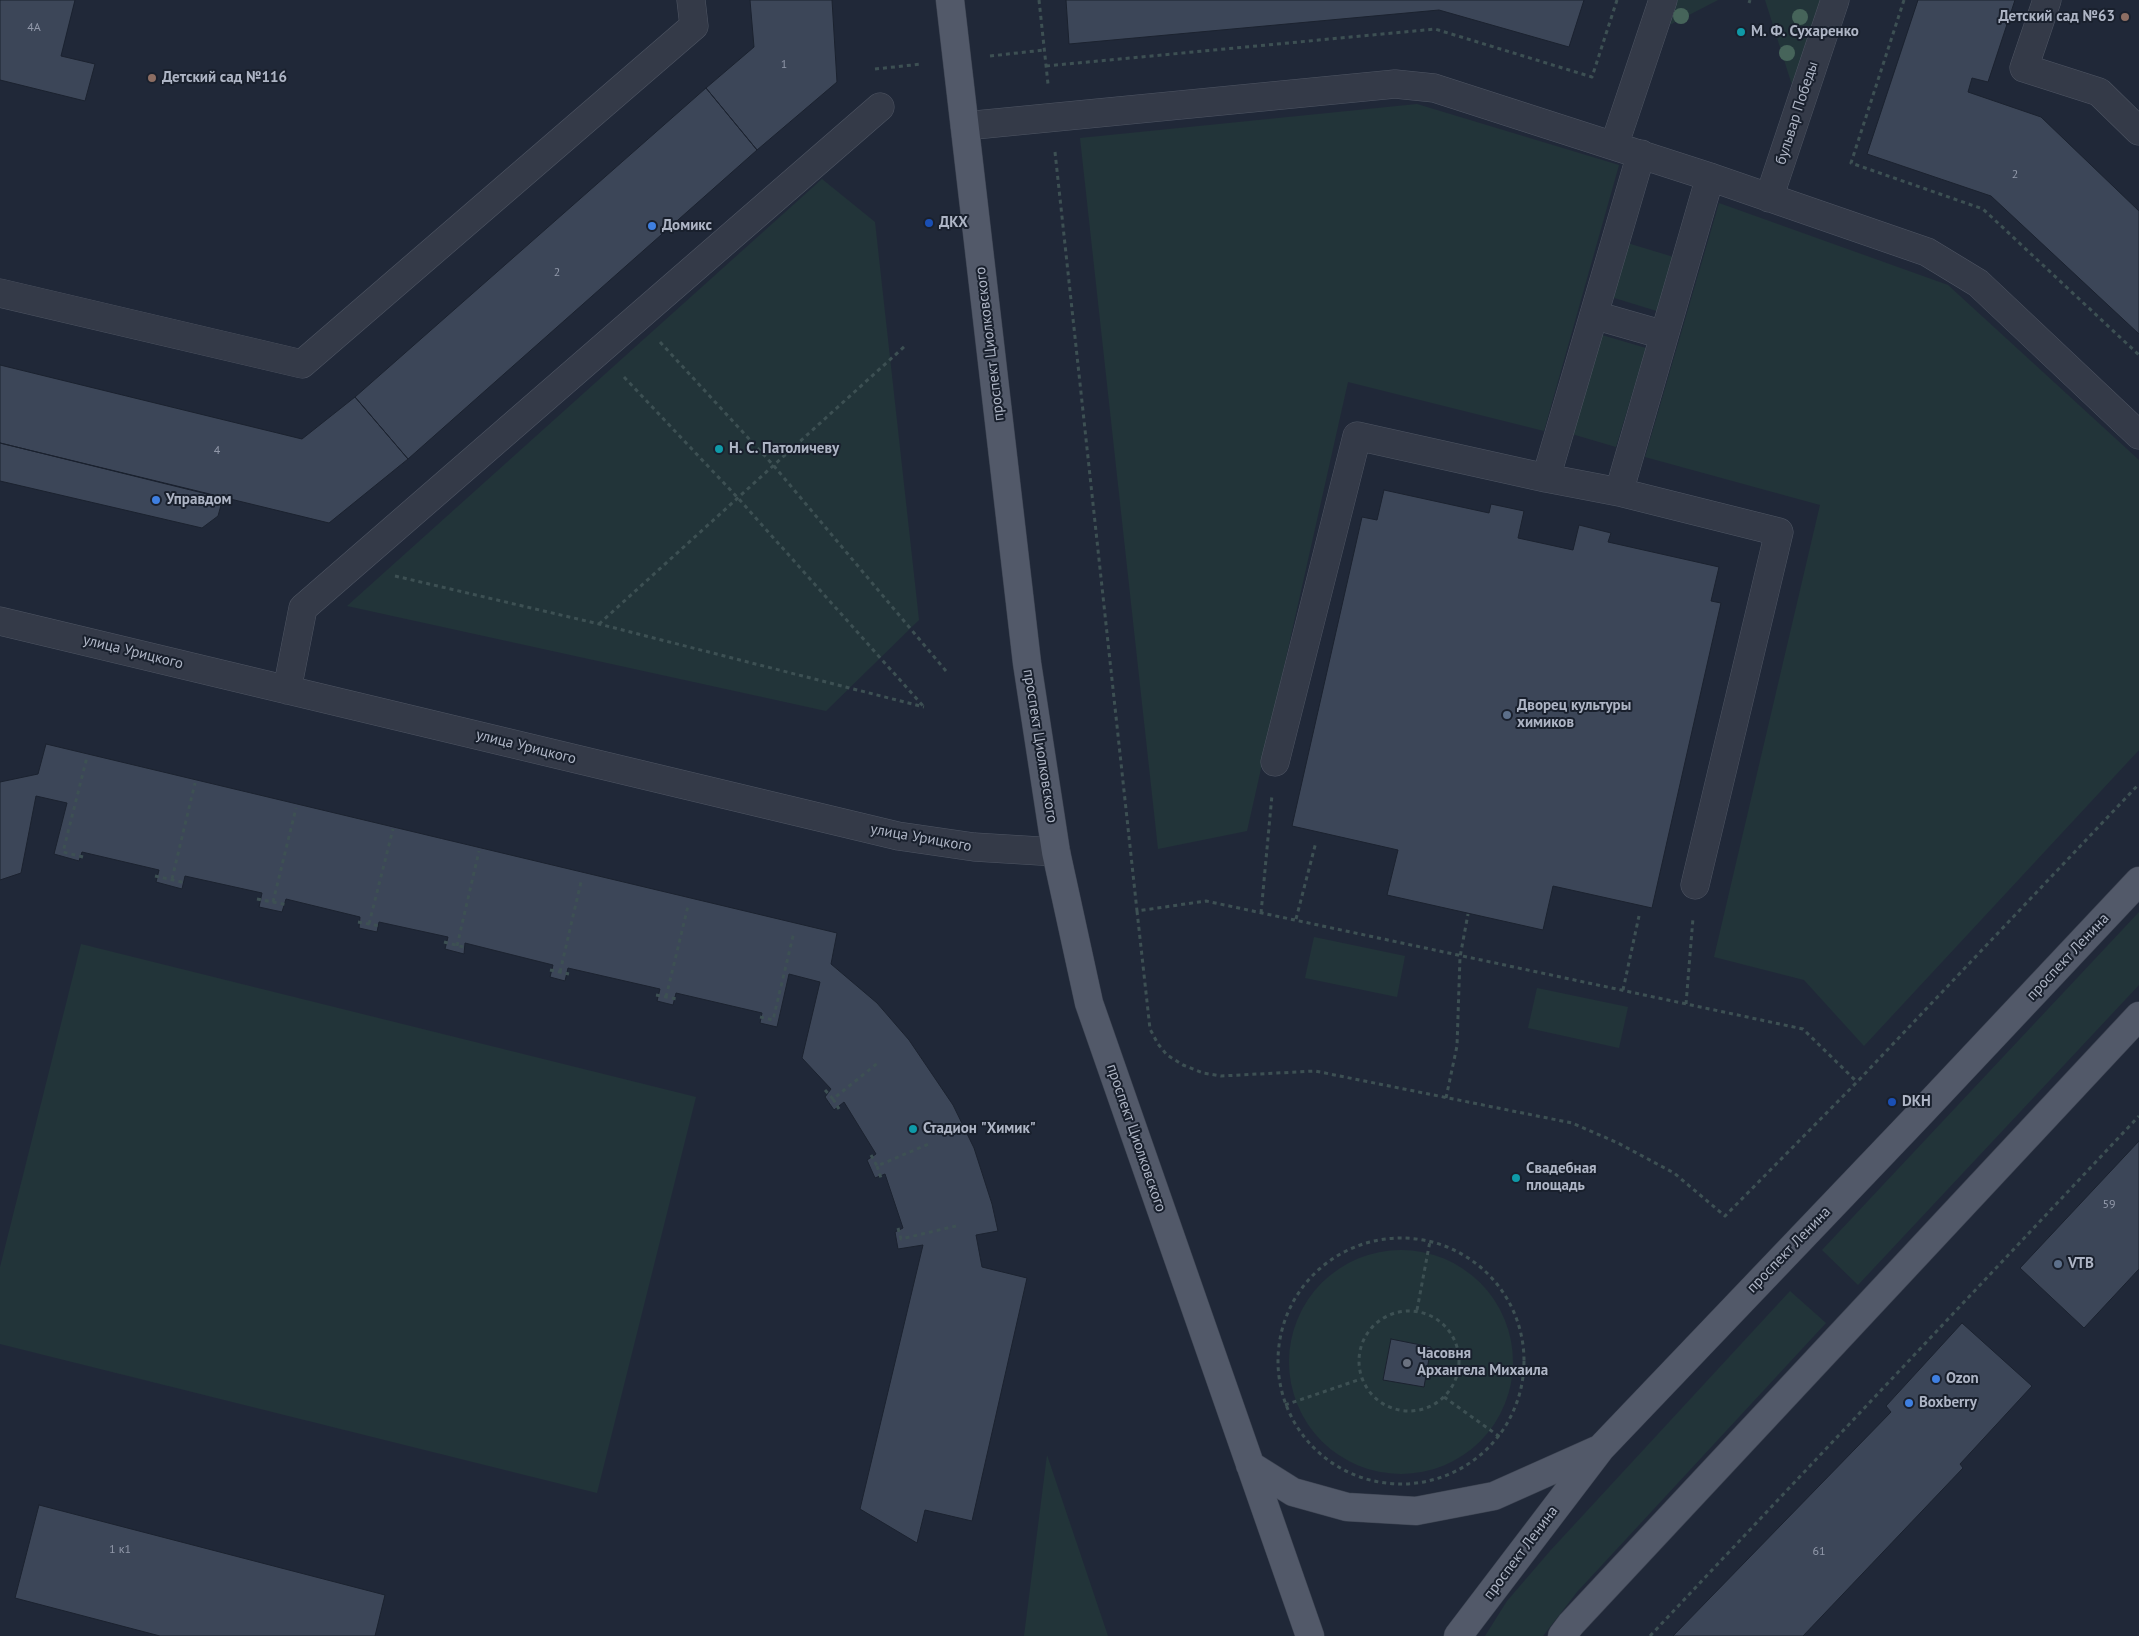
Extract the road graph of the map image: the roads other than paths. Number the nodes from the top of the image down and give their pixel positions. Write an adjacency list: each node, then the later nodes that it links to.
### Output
1 (691, 0): 13 (street)
2 (950, 0): 7 (main road, проспект Циолковского)
3 (1663, 0): 9 (street)
4 (1835, 0): 12 (street, бульвар Победы)
5 (2047, 0): 8 (street)
6 (880, 107): 20 (street)
7 (965, 126): 9 (street); 22 (main road, проспект Циолковского)
8 (2139, 130)
9 (1614, 146): 10 (street)
10 (1641, 154): 11 (street); 14 (street)
11 (1710, 177): 12 (street); 15 (street)
12 (1769, 198): 16 (street)
13 (0, 293)
14 (1594, 315): 15 (street); 17 (street)
15 (1664, 335): 18 (street)
16 (2139, 435)
17 (1546, 478): 18 (street); 21 (street)
18 (1619, 492): 24 (street)
19 (0, 620): 20 (street, улица Урицкого)
20 (287, 690): 22 (street, улица Урицкого)
21 (1275, 762)
22 (1056, 852): 27 (main road, проспект Циолковского)
23 (2139, 881): 26 (main road, проспект Ленина)
24 (1696, 885)
25 (2139, 1016): 30 (main road)
26 (1601, 1448): 27 (main road); 29 (main road, проспект Ленина)
27 (1250, 1465): 28 (main road, проспект Циолковского)
28 (1310, 1636)
29 (1458, 1636)
30 (1562, 1636)

